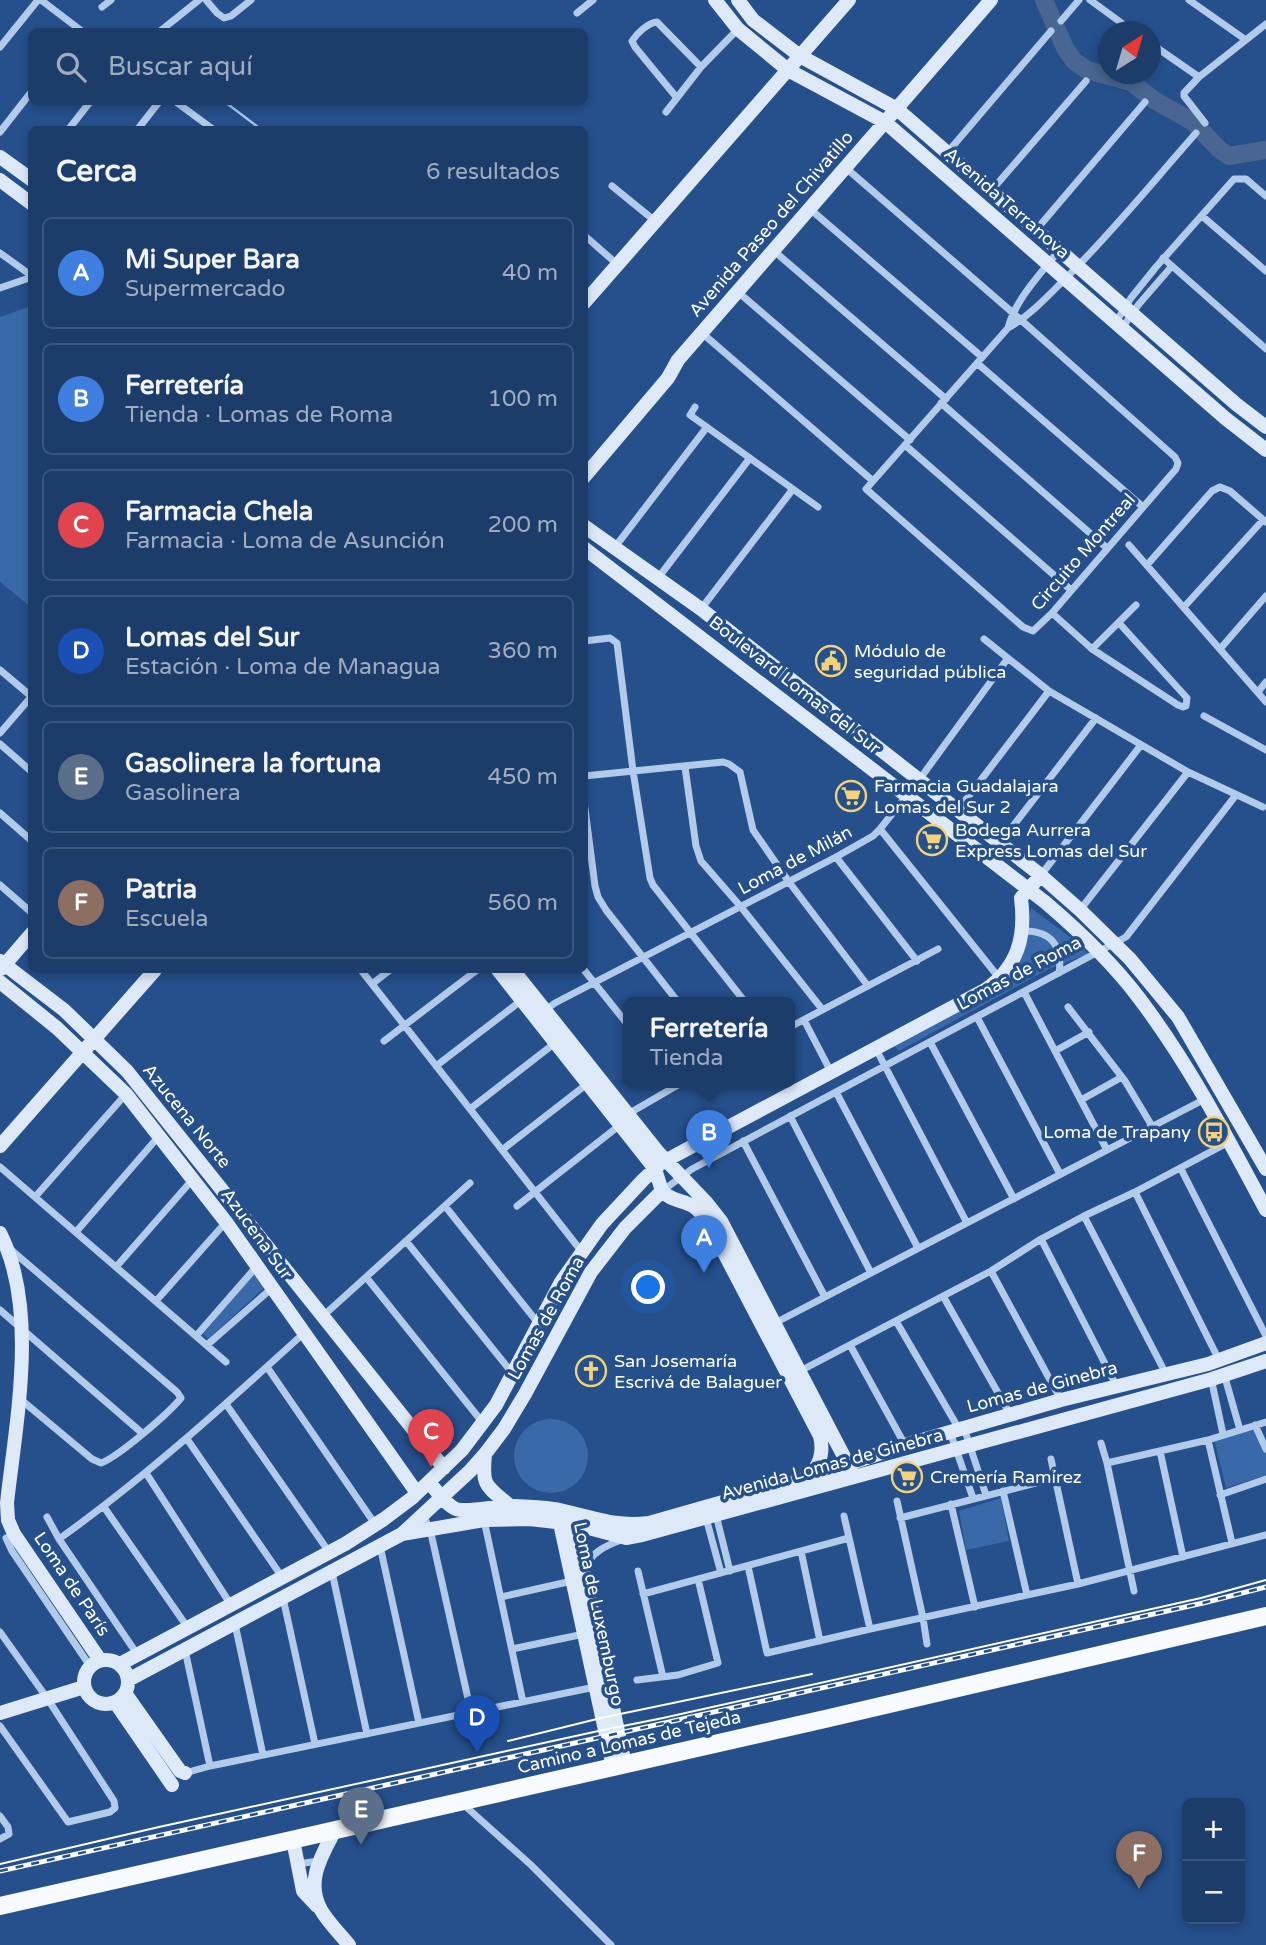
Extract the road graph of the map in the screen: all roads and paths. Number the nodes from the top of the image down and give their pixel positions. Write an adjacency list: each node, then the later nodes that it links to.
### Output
1 (39, 0): 19 (street); 24 (street)
2 (111, 0): 14 (street)
3 (199, 0): 20 (street)
4 (206, 0): 5 (street)
5 (251, 0)
6 (593, 0): 15 (street)
7 (715, 0): 21 (street, Avenida Terranova)
8 (738, 0): 26 (street, Avenida Terranova)
9 (849, 0): 26 (street)
10 (991, 0): 37 (street, Avenida Paseo del Chivatillo)
11 (1079, 0): 16 (street)
12 (1090, 0): 17 (street)
13 (1193, 1): 23 (street)
14 (102, 7)
15 (577, 13)
16 (1061, 21)
17 (1119, 21)
18 (1266, 24): 23 (street)
19 (76, 28)
20 (164, 28)
21 (737, 29): 27 (street); 28 (street, Avenida Terranova)
22 (1051, 31): 46 (street)
23 (1246, 40): 29 (street)
24 (0, 47)
25 (1161, 51): 29 (street)
26 (800, 57): 28 (street); 37 (street, Avenida Terranova)
27 (701, 67): 32 (street); 32 (street)
28 (788, 70): 39 (street, Avenida Terranova); 57 (street)
29 (1199, 77): 40 (street)
30 (1086, 81): 52 (street)
31 (28, 95): 44 (street)
32 (677, 98): 38 (street)
33 (1145, 102): 58 (street)
34 (88, 105): 41 (street)
35 (157, 105): 42 (street)
36 (180, 105): 43 (street)
37 (897, 109): 39 (street, Avenida Paseo del Chivatillo); 46 (street, Avenida Terranova)
38 (666, 112)
39 (885, 122): 48 (street, Avenida Paseo del Chivatillo); 64 (street, Avenida Terranova)
40 (1205, 122)
41 (71, 126)
42 (140, 126)
43 (206, 126)
44 (0, 132)
45 (1196, 132): 67 (street)
46 (947, 153): 52 (street, Avenida Terranova)
47 (0, 157): 49 (street)
48 (846, 168): 55 (street, Avenida Paseo del Chivatillo); 76 (street, Circuito Montreal)
49 (28, 177)
50 (0, 180): 54 (street)
51 (612, 186): 57 (street)
52 (991, 191): 58 (street, Avenida Terranova)
53 (1266, 196): 56 (street)
54 (28, 201)
55 (810, 209): 61 (street, Avenida Paseo del Chivatillo); 82 (street)
56 (1202, 216): 63 (street); 68 (street)
57 (656, 222): 65 (street)
58 (1036, 230): 60 (street, Avenida Terranova)
59 (588, 239): 65 (street)
60 (1059, 250): 64 (street); 67 (street, Avenida Terranova)
61 (774, 251): 73 (street, Avenida Paseo del Chivatillo); 83 (street)
62 (0, 253): 69 (street)
63 (1163, 258): 66 (street); 75 (street)
64 (1048, 264): 71 (street, Avenida Terranova); 76 (street)
65 (618, 265): 74 (street)
66 (1172, 265): 75 (street); 81 (street)
67 (1078, 267): 71 (street); 75 (street, Avenida Terranova)
68 (1266, 271)
69 (28, 273)
70 (28, 278): 72 (street)
71 (1065, 279): 77 (street); 78 (street, Avenida Terranova)
72 (0, 288)
73 (738, 292): 80 (street, Avenida Paseo del Chivatillo); 88 (street)
74 (588, 299)
75 (1128, 311): 78 (street); 86 (street, Avenida Terranova)
76 (1013, 313): 77 (street, Circuito Montreal); 79 (street)
77 (1021, 320): 79 (street); 95 (street, Circuito Montreal)
78 (1119, 325): 87 (street, Avenida Terranova)
79 (1008, 328): 82 (street)
80 (702, 333): 91 (street, Avenida Paseo del Chivatillo); 92 (street)
81 (1265, 346)
82 (979, 360): 83 (street); 95 (street)
83 (944, 401): 88 (street); 100 (street)
84 (695, 407): 85 (street)
85 (707, 426): 90 (street); 99 (street)
86 (1266, 427): 87 (street)
87 (1254, 440): 89 (street, Avenida Terranova)
88 (907, 442): 92 (street); 104 (street)
89 (1266, 450)
90 (750, 458): 93 (street); 103 (street)
91 (588, 472)
92 (873, 481): 109 (street, Circuito Montreal)
93 (793, 489): 94 (street); 108 (street)
94 (818, 507)
95 (1143, 507): 100 (street, Circuito Montreal)
96 (1265, 521): 102 (street); 107 (street)
97 (588, 529): 99 (street, Boulevard Lomas del Sur)
98 (1129, 545): 102 (street)
99 (615, 547): 103 (street, Boulevard Lomas del Sur)
100 (1107, 548): 104 (street, Circuito Montreal)
101 (588, 551): 136 (street, Boulevard Lomas del Sur)
102 (1147, 565): 107 (street)
103 (658, 578): 108 (street, Boulevard Lomas del Sur)
104 (1071, 590): 109 (street, Circuito Montreal)
105 (1266, 596): 114 (street)
106 (1136, 605): 110 (street)
107 (1184, 607): 114 (street)
108 (701, 609): 134 (street, Boulevard Lomas del Sur)
109 (1052, 613): 113 (street)
110 (1119, 622): 113 (street); 113 (street)
111 (984, 639): 115 (street)
112 (588, 641): 131 (street)
113 (1092, 649)
114 (1220, 649): 119 (street)
115 (1008, 658): 118 (street); 134 (street, Loma de Milán)
116 (0, 670): 120 (street)
117 (1266, 682): 119 (street)
118 (1049, 691): 124 (street); 138 (street)
119 (1258, 692): 122 (street)
120 (28, 694)
121 (28, 700): 125 (street)
122 (1266, 702)
123 (1204, 716): 128 (street)
124 (1096, 718): 127 (street); 143 (street)
125 (0, 733)
126 (0, 744): 130 (street)
127 (1140, 745): 132 (street); 145 (street)
128 (1266, 750)
129 (685, 767): 131 (street); 146 (street); 151 (street)
130 (28, 768)
131 (633, 771): 133 (street); 155 (street)
132 (1188, 772): 135 (street); 153 (street)
133 (588, 776)
134 (919, 780): 136 (street, Loma de Milán); 138 (street, Boulevard Lomas del Sur)
135 (1236, 795): 137 (street); 157 (street, Lomas de Roma)
136 (906, 796): 140 (street, Loma de Milán); 148 (street, Boulevard Lomas del Sur)
137 (1263, 807)
138 (958, 810): 143 (street, Boulevard Lomas del Sur)
139 (0, 813): 142 (street)
140 (880, 829): 144 (street, Loma de Milán); 171 (street)
141 (588, 832): 160 (street)
142 (28, 838)
143 (1000, 843): 145 (street, Boulevard Lomas del Sur)
144 (836, 857): 146 (street, Loma de Milán); 161 (street)
145 (1041, 875): 148 (street); 153 (street, Boulevard Lomas del Sur)
146 (789, 882): 151 (street, Loma de Milán); 175 (street)
147 (0, 886): 150 (street)
148 (1027, 888): 154 (street, Lomas de Roma); 159 (street, Boulevard Lomas del Sur)
149 (0, 891): 150 (street)
150 (15, 898): 152 (street)
151 (741, 907): 155 (street, Loma de Milán); 181 (street)
152 (28, 909)
153 (1080, 910): 157 (street, Boulevard Lomas del Sur)
154 (1022, 931): 170 (street); 171 (street, Lomas de Roma)
155 (691, 933): 160 (street, Loma de Milán); 178 (street)
156 (28, 937): 162 (street)
157 (1114, 944): 159 (street, Lomas de Roma); 216 (street, Boulevard Lomas del Sur)
158 (938, 949): 161 (street)
159 (1099, 952): 170 (street, Lomas de Roma); 204 (street, Boulevard Lomas del Sur)
160 (643, 957): 173 (street, Loma de Milán); 177 (street)
161 (917, 961): 175 (street)
162 (2, 965): 189 (street, Azucena Norte)
163 (152, 973): 189 (street)
164 (363, 973): 174 (street)
165 (386, 973): 174 (street)
166 (473, 973): 187 (street)
167 (500, 973): 179 (street)
168 (515, 973): 182 (street)
169 (587, 973): 173 (street)
170 (1059, 973): 176 (street, Lomas de Roma)
171 (1001, 979): 193 (street, Lomas de Roma)
172 (0, 982): 195 (street, Azucena Sur)
173 (595, 982): 182 (street, Loma de Milán); 184 (street)
174 (372, 984): 187 (street)
175 (868, 986): 181 (street)
176 (1024, 992): 183 (street, Lomas de Roma); 194 (street)
177 (674, 997)
178 (741, 997)
179 (522, 1000): 182 (street); 196 (street)
180 (1068, 1007): 188 (street)
181 (822, 1009): 185 (street)
182 (541, 1014): 192 (street); 208 (street)
183 (977, 1017): 191 (street, Lomas de Roma); 221 (street)
184 (623, 1018)
185 (804, 1020): 186 (street); 198 (street)
186 (795, 1024)
187 (404, 1025): 190 (street); 196 (street)
188 (1089, 1032): 194 (street); 199 (street)
189 (95, 1038): 195 (street); 253 (street, Azucena Norte)
190 (384, 1041)
191 (930, 1042): 197 (street, Lomas de Roma); 229 (street)
192 (556, 1043): 200 (street); 206 (street)
193 (876, 1049): 197 (street); 198 (street, Lomas de Roma)
194 (1055, 1051): 205 (street)
195 (83, 1052): 203 (street, Azucena Sur); 213 (street)
196 (436, 1066): 206 (street)
197 (885, 1066): 202 (street, Lomas de Roma); 235 (street)
198 (832, 1072): 217 (street, Lomas de Roma)
199 (1122, 1077): 205 (street); 209 (street)
200 (587, 1083): 208 (street); 214 (street)
201 (670, 1088): 208 (street)
202 (836, 1092): 207 (street, Lomas de Roma); 241 (street)
203 (126, 1094): 210 (street, Azucena Sur); 228 (street)
204 (1205, 1099): 209 (street); 212 (street, Boulevard Lomas del Sur)
205 (1081, 1100): 215 (street)
206 (470, 1109): 214 (street)
207 (790, 1116): 211 (street, Lomas de Roma); 246 (street)
208 (624, 1119): 217 (street); 226 (street)
209 (1152, 1126): 215 (street)
210 (159, 1136): 223 (street, Azucena Sur); 237 (street)
211 (743, 1142): 222 (street, Lomas de Roma); 250 (street)
212 (1230, 1142): 219 (street, Boulevard Lomas del Sur); 220 (street)
213 (0, 1146)
214 (502, 1150): 226 (street)
215 (1107, 1150): 221 (street)
216 (1264, 1160): 219 (street)
217 (661, 1165): 222 (street); 225 (street); 242 (street, Lomas de Roma)
218 (0, 1167): 228 (street)
219 (1243, 1167): 232 (street, Boulevard Lomas del Sur)
220 (1181, 1169): 227 (street); 260 (street)
221 (1060, 1174): 229 (street)
222 (681, 1177): 225 (street, Lomas de Roma); 255 (street)
223 (193, 1179): 234 (street, Azucena Sur); 244 (street)
224 (470, 1183): 230 (street)
225 (662, 1191): 291 (street, Lomas de Roma); 298 (street)
226 (535, 1192): 231 (street); 242 (street)
227 (1135, 1192): 233 (street); 266 (street)
228 (35, 1197): 237 (street)
229 (1014, 1199): 235 (street)
230 (445, 1206): 239 (street); 256 (street)
231 (517, 1206)
232 (1266, 1210)
233 (1084, 1216): 238 (street); 270 (street)
234 (226, 1222): 243 (street, Azucena Sur); 251 (street)
235 (967, 1223): 241 (street)
236 (0, 1233): 240 (street)
237 (76, 1233): 244 (street)
238 (1041, 1239): 245 (street); 272 (street)
239 (406, 1241): 247 (street); 269 (street)
240 (7, 1247): 257 (street); 282 (street)
241 (918, 1248): 246 (street)
242 (582, 1252): 256 (street, Lomas de Roma)
243 (257, 1266): 248 (street, Azucena Sur); 259 (street)
244 (116, 1267): 251 (street)
245 (992, 1271): 249 (street); 274 (street)
246 (872, 1273): 250 (street)
247 (366, 1277): 253 (street); 278 (street)
248 (272, 1288): 258 (street, Azucena Sur); 262 (street)
249 (943, 1296): 254 (street); 276 (street)
250 (825, 1297): 255 (street)
251 (156, 1301): 259 (street)
252 (0, 1310): 257 (street)
253 (323, 1316): 294 (street, Azucena Norte)
254 (896, 1321): 263 (street); 280 (street)
255 (775, 1323): 268 (street)
256 (539, 1325): 269 (street, Lomas de Roma)
257 (21, 1329): 273 (street); 282 (street)
258 (304, 1333): 267 (street); 302 (street, Azucena Sur)
259 (196, 1336): 262 (street)
260 (1266, 1336)
261 (1266, 1343): 266 (street, Lomas de Ginebra)
262 (207, 1345): 265 (street)
263 (850, 1345): 268 (street); 287 (street)
264 (1266, 1361): 271 (street, Avenida Lomas de Ginebra)
265 (226, 1362)
266 (1213, 1362): 270 (street, Lomas de Ginebra); 271 (street); 271 (street)
267 (267, 1367): 275 (street); 318 (street)
268 (800, 1371): 295 (street)
269 (513, 1375): 278 (street, Lomas de Roma)
270 (1167, 1375): 272 (street, Lomas de Ginebra)
271 (1218, 1377): 281 (street); 283 (street); 288 (street, Avenida Lomas de Ginebra)
272 (1117, 1387): 274 (street, Lomas de Ginebra)
273 (18, 1398): 282 (street); 361 (street, Loma de París)
274 (1061, 1400): 276 (street, Lomas de Ginebra)
275 (226, 1404): 284 (street); 329 (street)
276 (1010, 1415): 280 (street, Lomas de Ginebra)
277 (1266, 1422): 279 (street)
278 (483, 1423): 294 (street, Lomas de Roma)
279 (1255, 1425): 281 (street); 289 (street)
280 (958, 1430): 287 (street, Lomas de Ginebra); 288 (street); 288 (street)
281 (1240, 1430): 283 (street)
282 (142, 1433)
283 (1223, 1434): 285 (street)
284 (187, 1439): 296 (street); 338 (street)
285 (1208, 1440): 290 (street); 304 (street)
286 (1101, 1443): 293 (street)
287 (905, 1445): 295 (street, Lomas de Ginebra)
288 (963, 1448): 295 (street, Avenida Lomas de Ginebra); 303 (street); 306 (street)
289 (1266, 1449)
290 (1160, 1451): 293 (street); 331 (street)
291 (485, 1454): 305 (street, Lomas de Roma); 309 (street)
292 (1051, 1459): 297 (street)
293 (1107, 1462): 333 (street)
294 (444, 1468): 300 (street, Lomas de Roma)
295 (852, 1471): 298 (street, Lomas de Ginebra); 314 (street, Avenida Lomas de Ginebra)
296 (146, 1473): 310 (street); 347 (street)
297 (1055, 1478): 301 (street); 341 (street)
298 (804, 1479): 313 (street, Lomas de Ginebra)
299 (1266, 1479): 304 (street)
300 (429, 1482): 302 (street, Lomas de Roma); 305 (street, Lomas de Ginebra)
301 (1003, 1491): 303 (street); 344 (street)
302 (417, 1493): 318 (street, Lomas de Roma)
303 (986, 1495): 306 (street)
304 (1220, 1495): 326 (street)
305 (443, 1497): 309 (street, Lomas de Ginebra); 311 (street, Lomas de Roma)
306 (973, 1498): 308 (street)
307 (897, 1501): 316 (street)
308 (951, 1504): 316 (street); 348 (street)
309 (509, 1505): 313 (street, Lomas de Ginebra)
310 (104, 1507): 325 (street); 352 (street)
311 (423, 1515): 319 (street); 320 (street, Lomas de Roma)
312 (47, 1517): 325 (street)
313 (566, 1517): 317 (street, Avenida Lomas de Ginebra); 323 (street, Avenida Lomas de Ginebra); 339 (street, Loma de Luxemburgo)
314 (711, 1517): 323 (street, Avenida Lomas de Ginebra); 334 (street); 337 (street)
315 (844, 1517): 324 (street)
316 (901, 1518): 350 (street)
317 (484, 1520): 319 (street, Avenida Lomas de Ginebra); 345 (street)
318 (375, 1524): 321 (street, Lomas de Roma)
319 (430, 1529): 320 (street, Avenida Lomas de Ginebra); 370 (street)
320 (402, 1534): 327 (street, Lomas de Roma)
321 (359, 1535): 329 (street, Lomas de Roma); 330 (street)
322 (1266, 1535): 326 (street)
323 (626, 1538): 339 (street)
324 (849, 1538): 328 (street); 353 (street)
325 (59, 1539): 360 (street)
326 (1232, 1543): 331 (street)
327 (380, 1546): 330 (street, Lomas de Roma); 372 (street)
328 (801, 1551): 332 (street); 356 (street)
329 (329, 1552): 338 (street, Lomas de Roma)
330 (364, 1554): 336 (street, Lomas de Roma)
331 (1183, 1557): 333 (street)
332 (748, 1566): 334 (street); 356 (street)
333 (1129, 1569): 341 (street); 342 (street)
334 (730, 1570): 337 (street)
335 (638, 1571): 343 (street)
336 (332, 1572): 346 (street, Lomas de Roma); 374 (street)
337 (720, 1573): 340 (street)
338 (282, 1577): 347 (street, Lomas de Roma)
339 (578, 1577): 345 (street); 355 (street, Loma de Luxemburgo); 364 (street, Loma de Luxemburgo)
340 (698, 1579): 343 (street); 363 (street)
341 (1078, 1584): 344 (street)
342 (1134, 1591)
343 (643, 1594): 363 (street)
344 (1027, 1595): 348 (street)
345 (500, 1597): 358 (street)
346 (283, 1598): 351 (street, Lomas de Roma); 375 (street)
347 (232, 1605): 352 (street, Lomas de Roma)
348 (975, 1607): 350 (street)
349 (1266, 1616): 378 (main road, Camino a Lomas de Tejeda)
350 (923, 1618): 353 (street); 357 (street)
351 (234, 1623): 359 (street, Lomas de Roma); 376 (street)
352 (188, 1628): 360 (street, Lomas de Roma)
353 (870, 1629): 356 (street)
354 (0, 1632): 368 (street)
355 (584, 1634): 358 (street); 364 (street, Loma de Luxemburgo)
356 (820, 1641)
357 (927, 1644)
358 (512, 1649): 369 (street)
359 (185, 1650): 367 (street, Lomas de Roma); 377 (street)
360 (138, 1655): 362 (street, Lomas de Roma)
361 (95, 1663): 362 (street); 366 (street)
362 (120, 1664): 367 (street)
363 (663, 1676): 365 (street)
364 (597, 1677): 369 (street); 378 (street, Loma de Luxemburgo)
365 (637, 1680)
366 (84, 1687): 367 (street); 368 (street)
367 (122, 1692): 379 (street); 380 (street)
368 (47, 1698): 371 (street); 373 (street)
369 (523, 1702): 370 (street)
370 (471, 1712): 372 (street)
371 (0, 1713)
372 (419, 1723): 374 (street)
373 (0, 1726)
374 (367, 1734): 375 (street)
375 (315, 1744): 376 (street)
376 (263, 1755): 377 (street)
377 (210, 1766): 379 (street)
378 (619, 1766): 381 (main road, Camino a Lomas de Tejeda)
379 (185, 1773)
380 (172, 1785)
381 (461, 1802): 383 (main road, Camino a Lomas de Tejeda); 391 (street)
382 (0, 1816): 384 (street)
383 (335, 1830): 385 (main road, Camino a Lomas de Tejeda); 386 (street)
384 (0, 1839)
385 (293, 1840): 387 (street); 388 (main road, Camino a Lomas de Tejeda)
386 (319, 1861): 387 (street); 389 (street)
387 (298, 1864): 389 (street)
388 (0, 1906)
389 (321, 1910): 390 (street)
390 (349, 1945)
391 (611, 1945)

